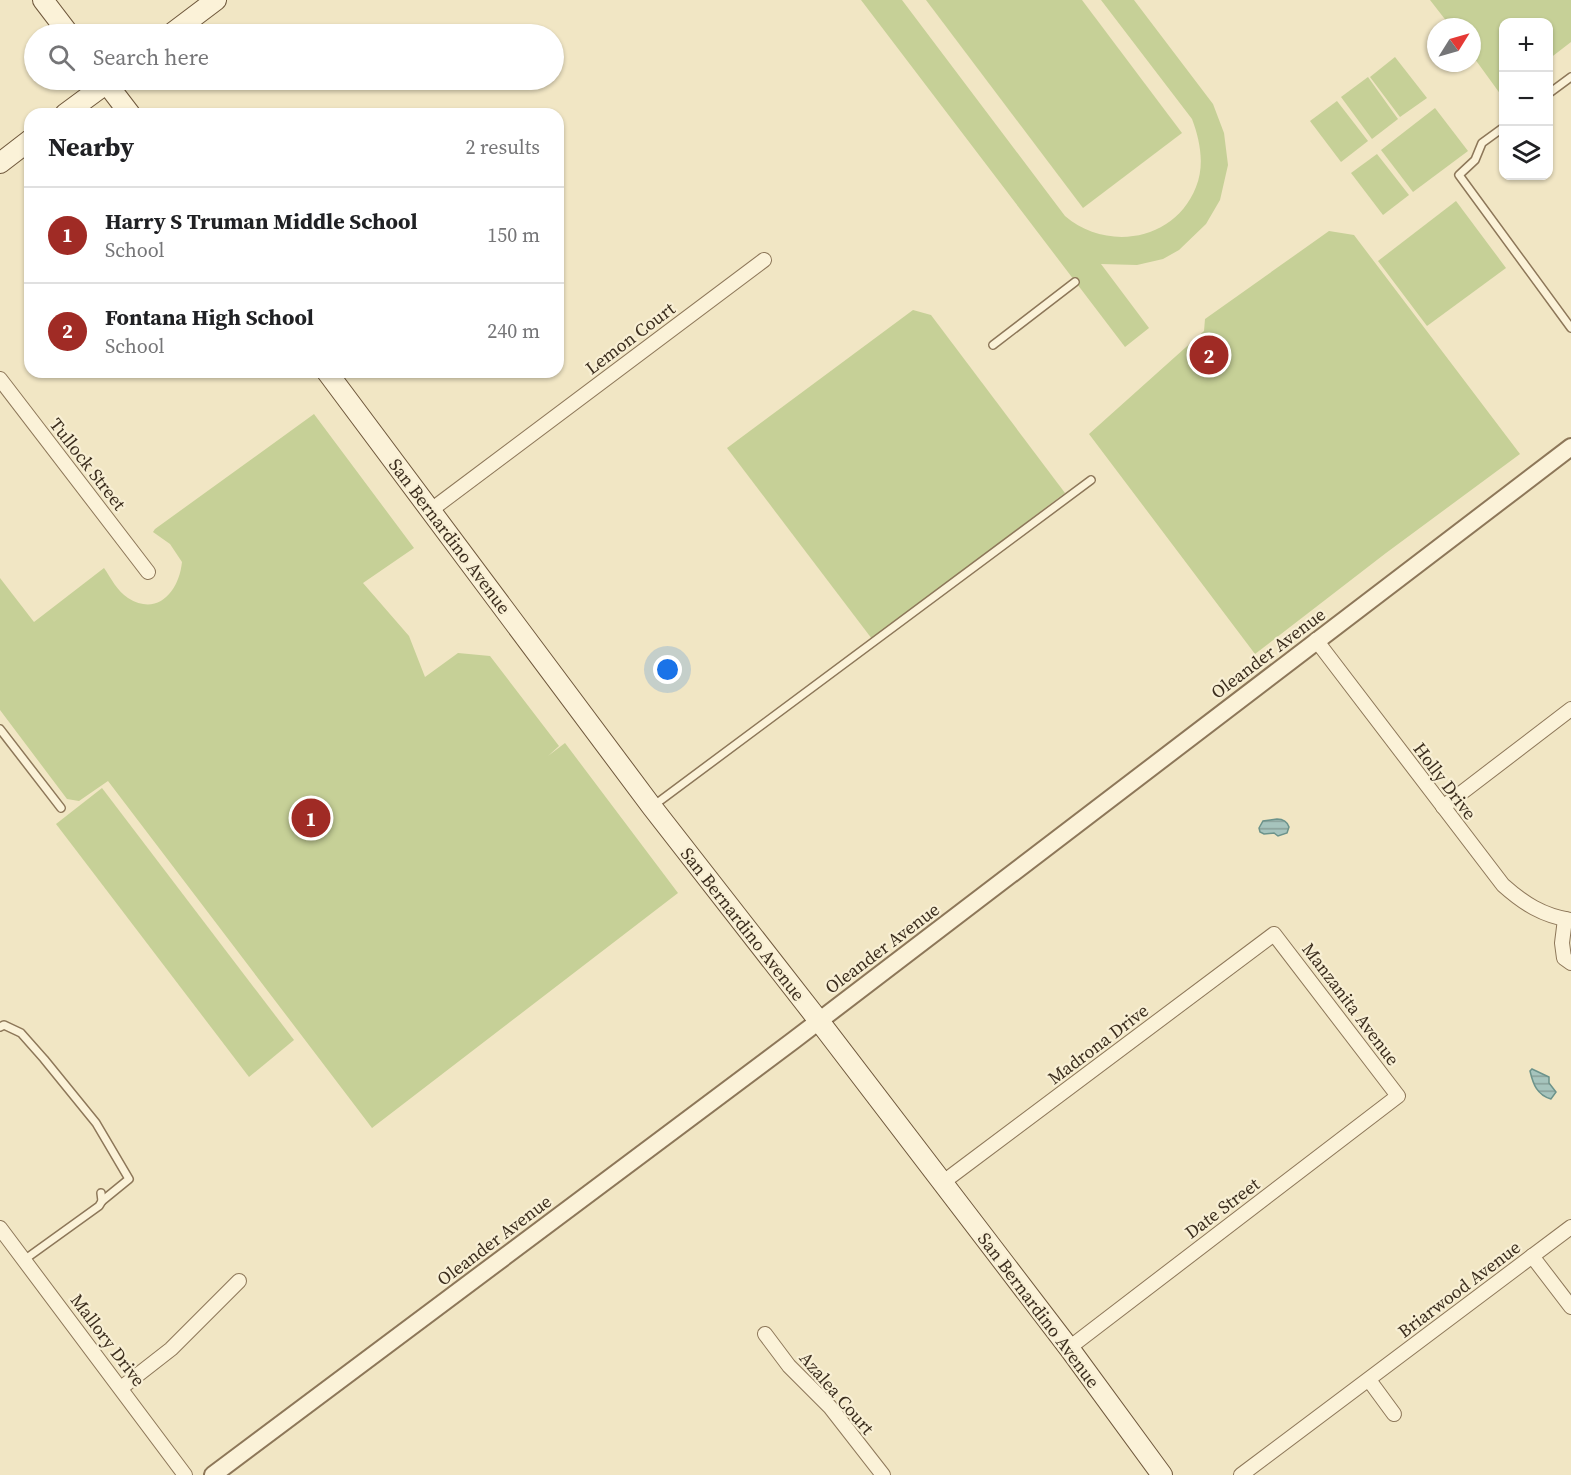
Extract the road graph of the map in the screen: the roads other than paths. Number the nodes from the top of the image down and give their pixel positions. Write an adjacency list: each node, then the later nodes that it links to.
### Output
1 (43, 0): 3 (main road)
2 (216, 0): 4 (main road)
3 (61, 24)
4 (184, 24)
5 (1571, 77): 8 (lane)
6 (96, 90): 9 (main road)
7 (113, 90): 10 (main road)
8 (1553, 90)
9 (73, 108)
10 (126, 108)
11 (1499, 130): 16 (lane)
12 (24, 146): 13 (main road)
13 (0, 163)
14 (764, 260): 22 (street, Lemon Court)
15 (1075, 282): 17 (lane)
16 (1571, 328)
17 (993, 345)
18 (332, 378): 22 (main road, San Bernardino Avenue)
19 (0, 379): 23 (street, Tullock Street)
20 (1571, 447): 24 (street, Oleander Avenue)
21 (1091, 480): 27 (lane)
22 (431, 510): 27 (main road, San Bernardino Avenue)
23 (148, 572)
24 (1316, 640): 28 (street, Holly Drive); 33 (street, Oleander Avenue)
25 (1571, 709): 28 (street)
26 (0, 729): 29 (lane)
27 (652, 807): 33 (main road, San Bernardino Avenue)
28 (1443, 807): 30 (street, Holly Drive)
29 (61, 808)
30 (1568, 919): 32 (street, Holly Drive)
31 (1274, 934): 35 (street, Manzanita Avenue); 36 (street, Madrona Drive)
32 (1571, 963)
33 (819, 1021): 36 (main road, San Bernardino Avenue); 49 (street, Oleander Avenue)
34 (0, 1027): 40 (lane)
35 (1398, 1096): 44 (street, Date Street)
36 (942, 1183): 44 (main road, San Bernardino Avenue)
37 (1571, 1227): 39 (street, Briarwood Avenue)
38 (0, 1228): 40 (street, Mallory Drive)
39 (1532, 1256): 42 (street); 45 (street, Briarwood Avenue)
40 (24, 1260): 46 (street, Mallory Drive)
41 (239, 1281): 46 (street)
42 (1571, 1307)
43 (765, 1334): 50 (street, Azalea Court)
44 (1069, 1348): 51 (main road, San Bernardino Avenue)
45 (1369, 1380): 47 (street); 52 (street, Briarwood Avenue)
46 (122, 1388): 48 (street, Mallory Drive)
47 (1394, 1414)
48 (185, 1475)
49 (213, 1475)
50 (883, 1475)
51 (1162, 1475)
52 (1240, 1475)

